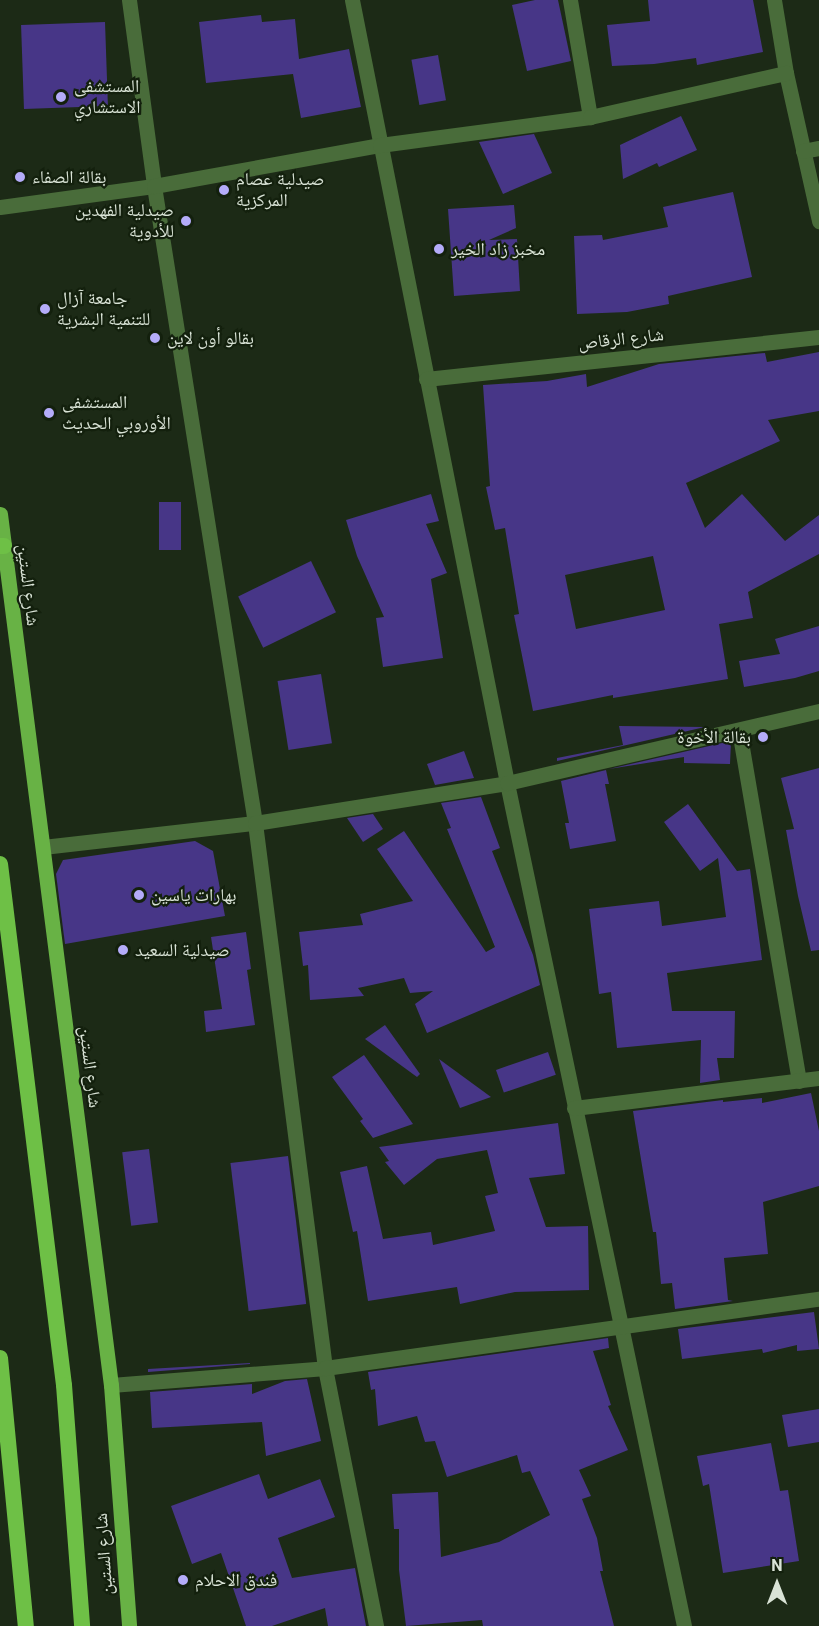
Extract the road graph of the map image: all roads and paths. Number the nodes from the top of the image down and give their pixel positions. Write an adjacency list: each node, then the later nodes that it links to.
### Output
1 (129, 0): 10 (street)
2 (352, 0): 7 (street)
3 (570, 0): 6 (street)
4 (774, 0): 5 (street)
5 (786, 73): 6 (street); 9 (street)
6 (590, 117): 7 (street)
7 (380, 145): 10 (street); 14 (street)
8 (819, 148): 9 (street)
9 (803, 151): 12 (street)
10 (154, 186): 11 (street); 20 (street)
11 (0, 207)
12 (819, 221)
13 (819, 337): 14 (street, شارع الرقاص)
14 (426, 379): 19 (street)
15 (0, 514): 16 (main road, شارع الستين)
16 (2, 546): 21 (main road, شارع الستين)
17 (819, 711): 18 (street)
18 (740, 730): 19 (street); 24 (street)
19 (507, 783): 20 (street); 25 (street)
20 (255, 824): 21 (street); 29 (street)
21 (43, 847): 30 (main road, شارع الستين)
22 (0, 864): 32 (highway, شارع الستين)
23 (819, 1078): 24 (street)
24 (799, 1081): 25 (street)
25 (574, 1108): 27 (street)
26 (819, 1299): 27 (street)
27 (620, 1325): 29 (street); 35 (street)
28 (0, 1358): 31 (highway)
29 (325, 1368): 30 (street); 34 (street)
30 (111, 1385): 33 (main road, شارع الستين)
31 (26, 1626)
32 (82, 1626)
33 (129, 1626)
34 (376, 1626)
35 (684, 1626)

